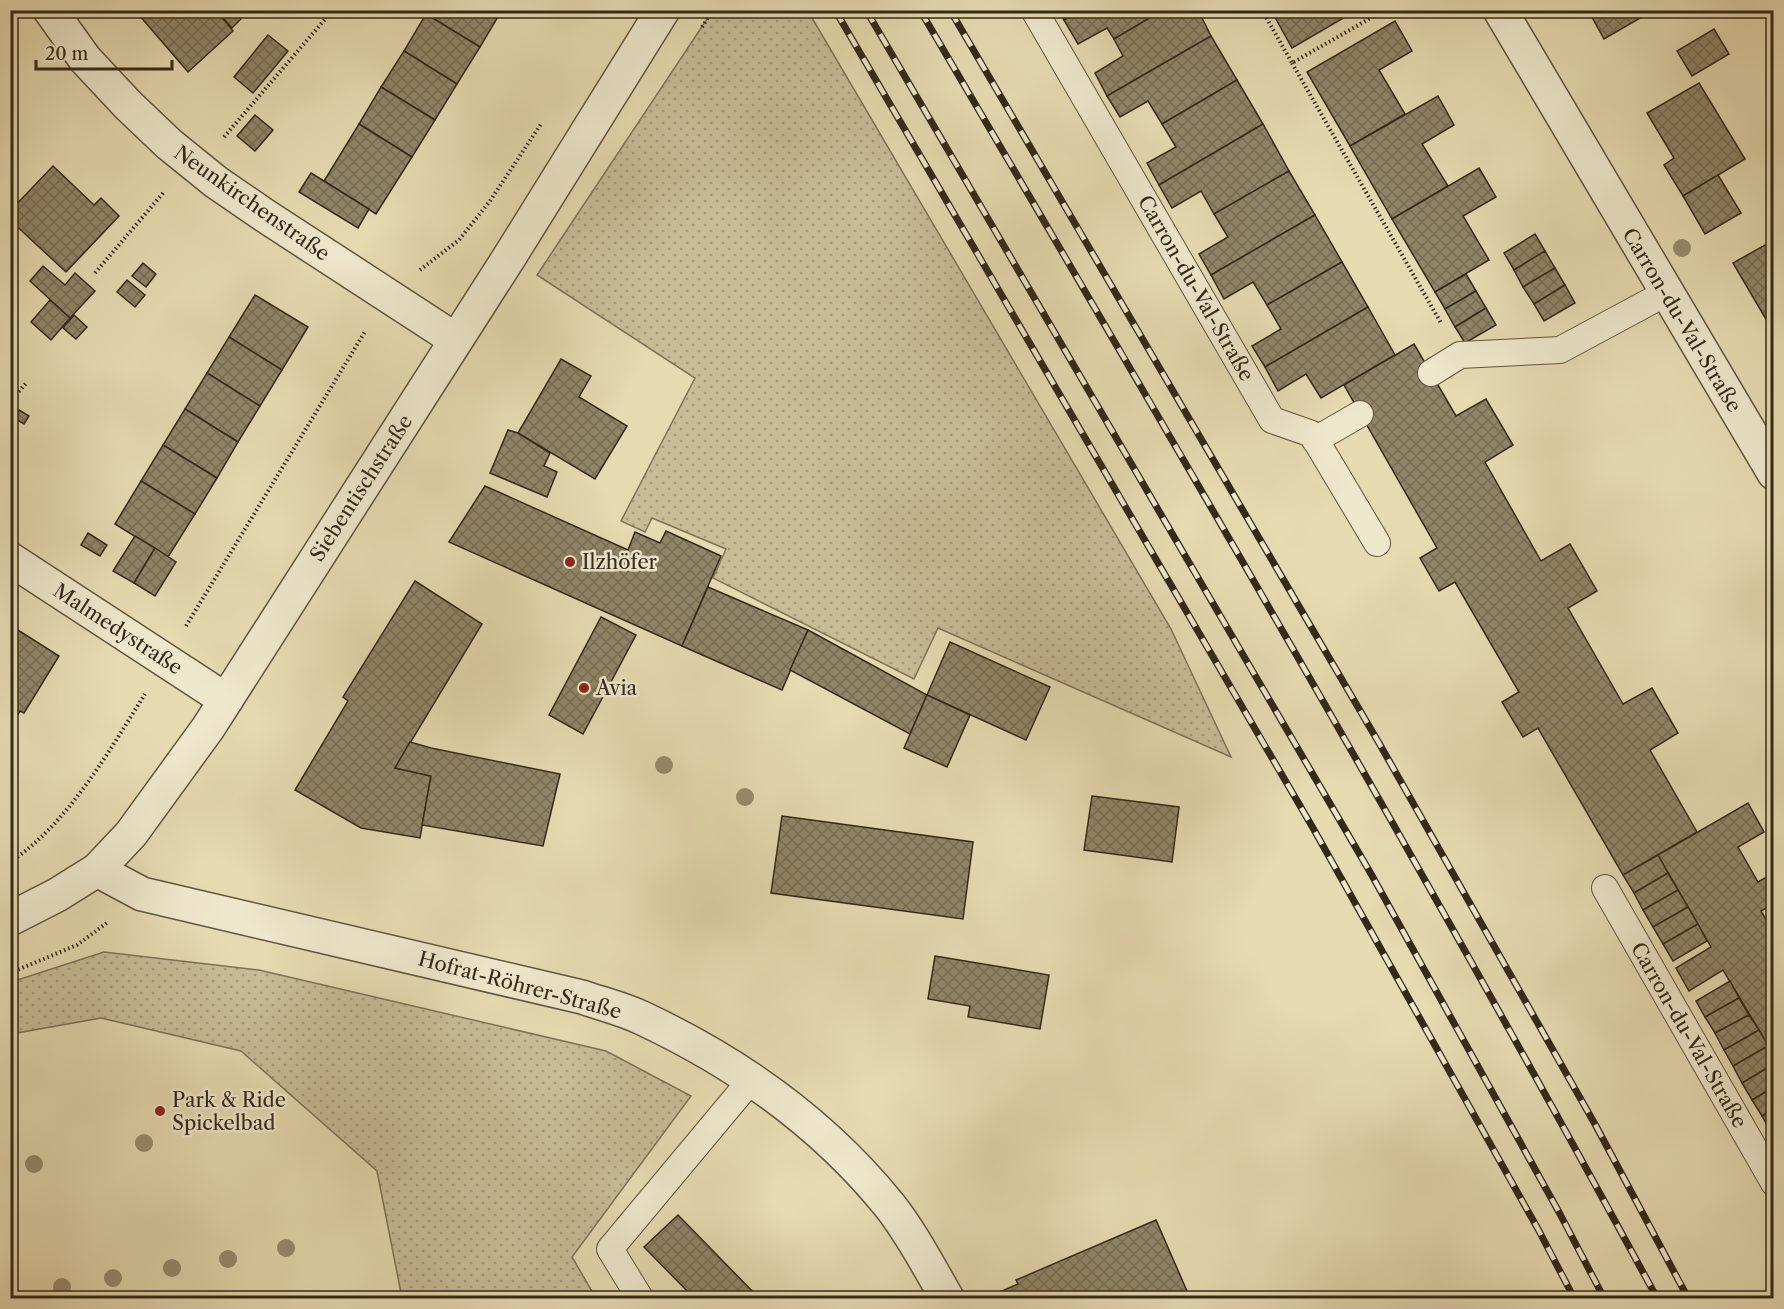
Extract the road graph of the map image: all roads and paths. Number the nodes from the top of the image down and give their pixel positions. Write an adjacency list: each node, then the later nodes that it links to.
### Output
1 (50, 10): 10 (street, Neunkirchenstraße)
2 (333, 10): 10 (path)
3 (663, 10): 14 (street, Siebentischstraße)
4 (1034, 10): 20 (lane, Carron-du-Val-Straße)
5 (1262, 10): 8 (path)
6 (1385, 10): 8 (path)
7 (1500, 10): 12 (street, Carron-du-Val-Straße)
8 (1292, 63): 15 (path)
9 (543, 121): 13 (path)
10 (191, 161): 11 (path); 13 (street, Neunkirchenstraße)
11 (95, 273)
12 (1666, 293): 15 (lane); 21 (street, Carron-du-Val-Straße)
13 (388, 295): 14 (street, Neunkirchenstraße); 24 (path)
14 (456, 340): 25 (street, Siebentischstraße)
15 (1460, 356): 16 (lane)
16 (1431, 373)
17 (27, 382): 18 (path)
18 (10, 402)
19 (1360, 414): 20 (lane)
20 (1316, 440): 22 (lane)
21 (1773, 473)
22 (1377, 543)
23 (10, 559): 24 (street, Malmedystraße)
24 (166, 659): 25 (street, Malmedystraße); 26 (path)
25 (226, 699): 27 (street, Siebentischstraße)
26 (10, 862)
27 (97, 870): 29 (street, Hofrat-Röhrer-Straße); 30 (street, Siebentischstraße)
28 (1605, 888): 33 (lane, Carron-du-Val-Straße)
29 (142, 894): 31 (path); 32 (street, Hofrat-Röhrer-Straße)
30 (10, 919)
31 (10, 973)
32 (751, 1080): 34 (lane); 35 (street, Hofrat-Röhrer-Straße)
33 (1773, 1183)
34 (640, 1299)
35 (947, 1299)

